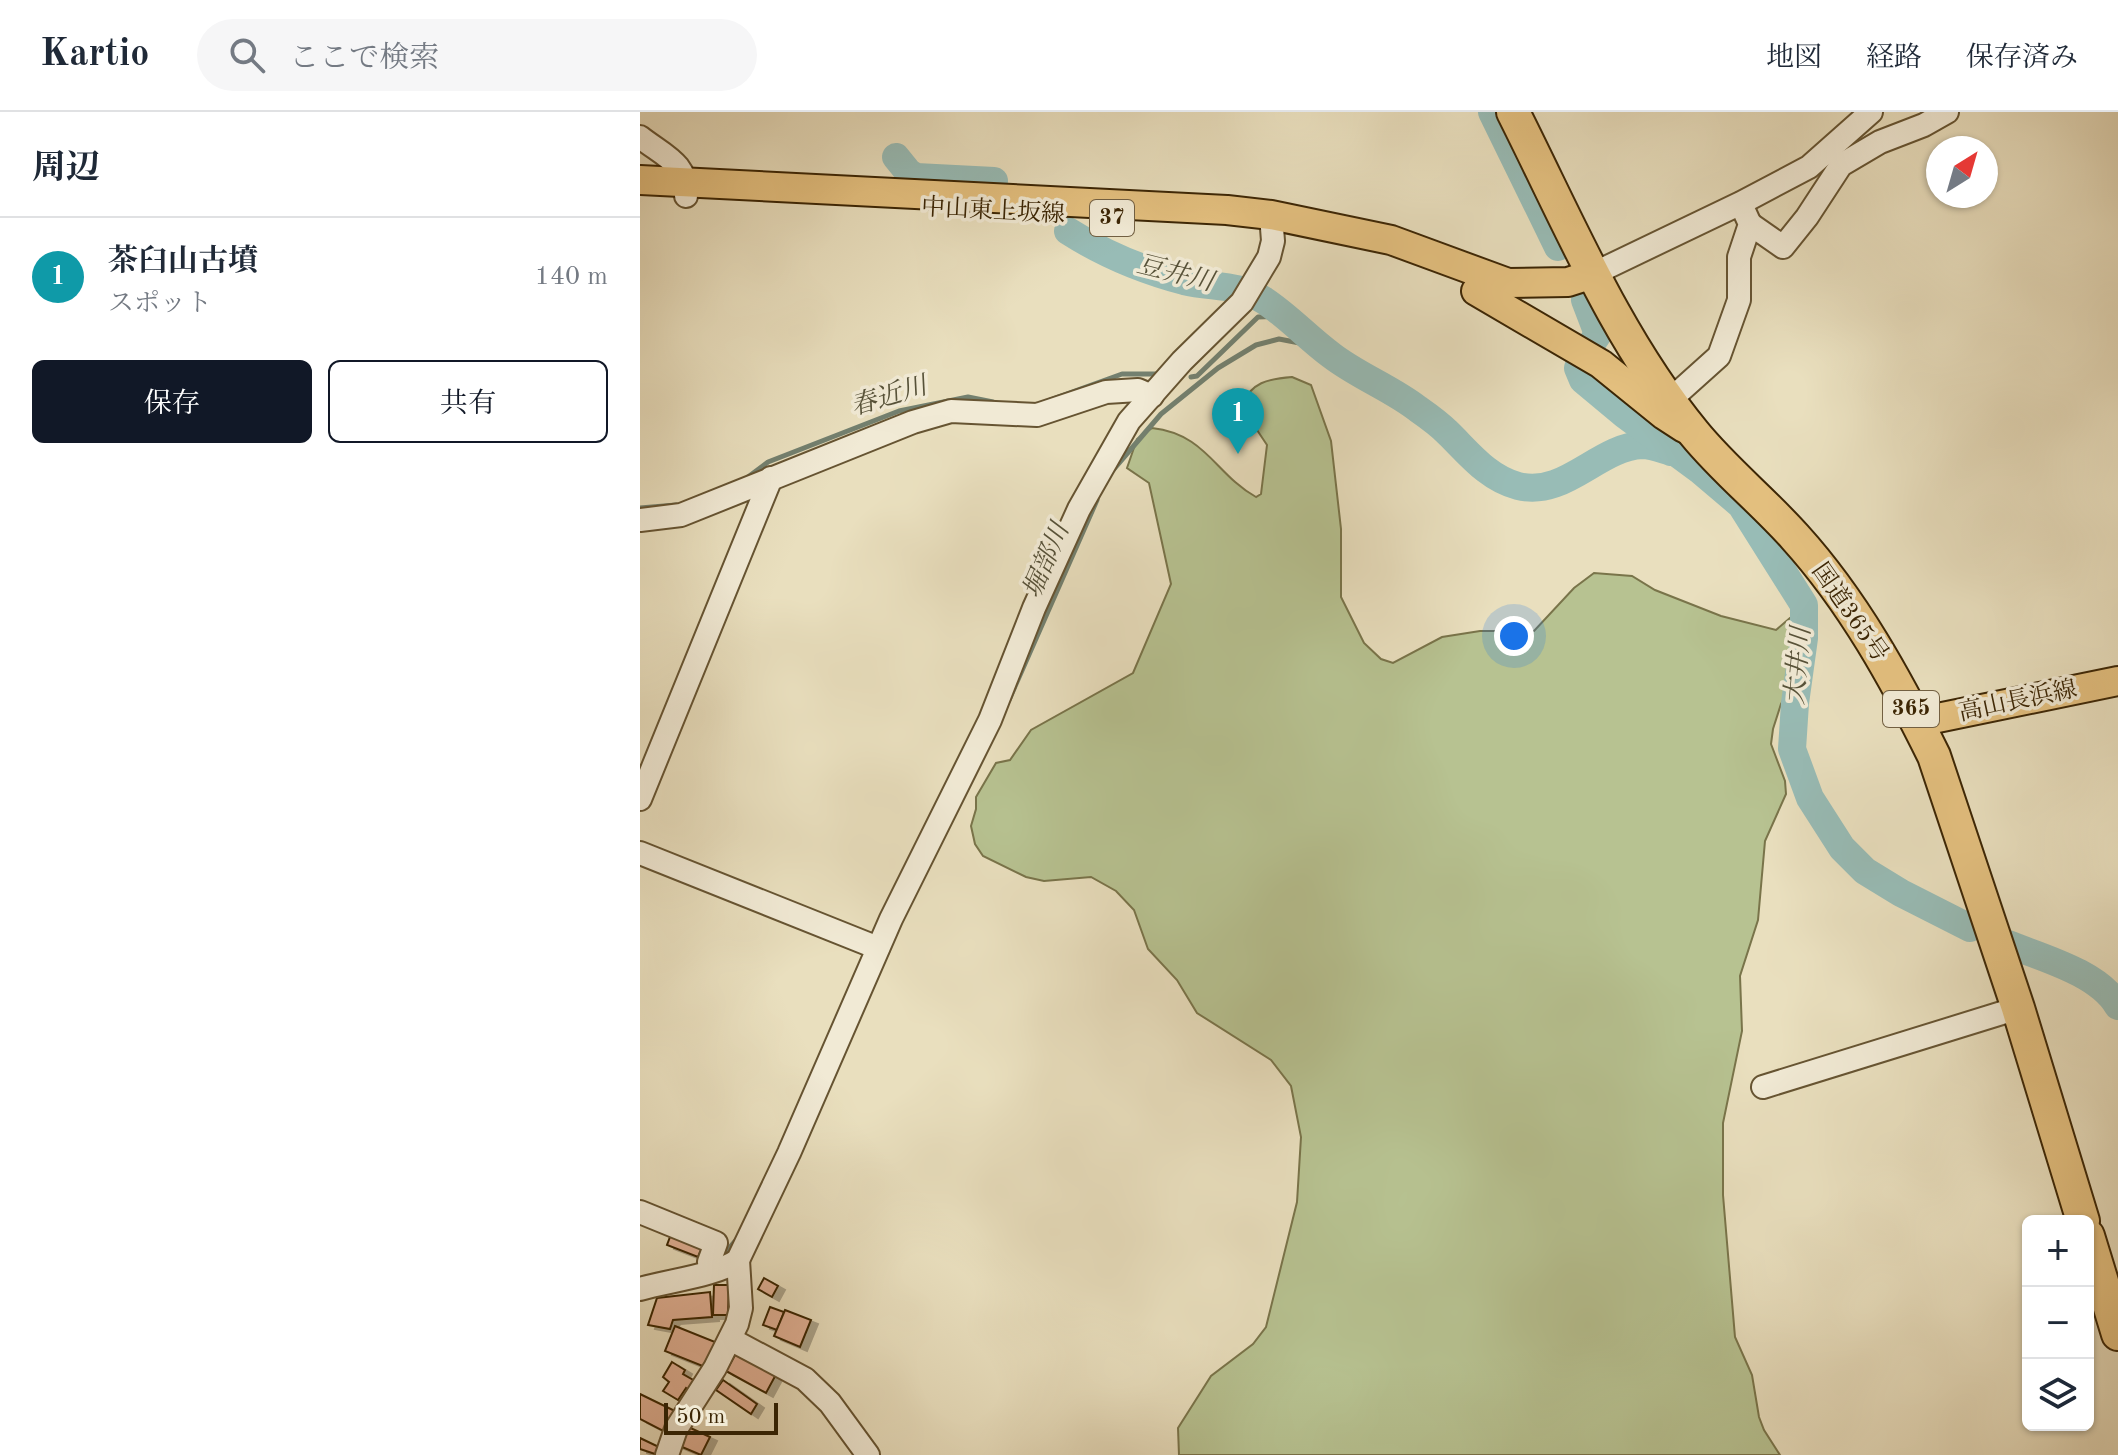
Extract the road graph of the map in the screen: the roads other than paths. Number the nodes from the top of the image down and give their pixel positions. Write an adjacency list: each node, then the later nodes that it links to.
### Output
1 (1513, 112): 10 (highway, 国道365号 / 365)
2 (1871, 112): 8 (street)
3 (1947, 112): 8 (street)
4 (640, 137): 6 (street)
5 (640, 180): 6 (main road, 中山東上坂線 / 37)
6 (686, 189): 7 (main road, 中山東上坂線 / 37); 9 (main road, 中山東上坂線 / 37)
7 (640, 196)
8 (1746, 214): 10 (street); 13 (street)
9 (1272, 223): 10 (main road, 中山東上坂線 / 37); 11 (main road, 中山東上坂線 / 37); 12 (street)
10 (1581, 278): 11 (main road, 中山東上坂線 / 37); 13 (highway, 国道365号 / 365)
11 (1476, 291): 14 (main road)
12 (1152, 396): 15 (street); 21 (street)
13 (1670, 400): 14 (highway, 国道365号 / 365)
14 (1695, 435): 18 (highway, 国道365号 / 365)
15 (771, 478): 16 (street); 19 (street)
16 (640, 520)
17 (2118, 681): 18 (main road, 高山長浜線)
18 (1918, 722): 22 (highway, 国道365号 / 365)
19 (640, 799)
20 (640, 853): 21 (street)
21 (878, 948): 27 (street)
22 (2018, 1008): 23 (street); 25 (highway, 国道365号 / 365)
23 (1763, 1087)
24 (640, 1212): 28 (street)
25 (2081, 1215)
26 (2094, 1256): 30 (highway)
27 (738, 1260): 28 (street); 31 (street)
28 (710, 1271): 29 (street)
29 (640, 1289)
30 (2118, 1334)
31 (730, 1339): 32 (street); 33 (street)
32 (667, 1455)
33 (868, 1455)

